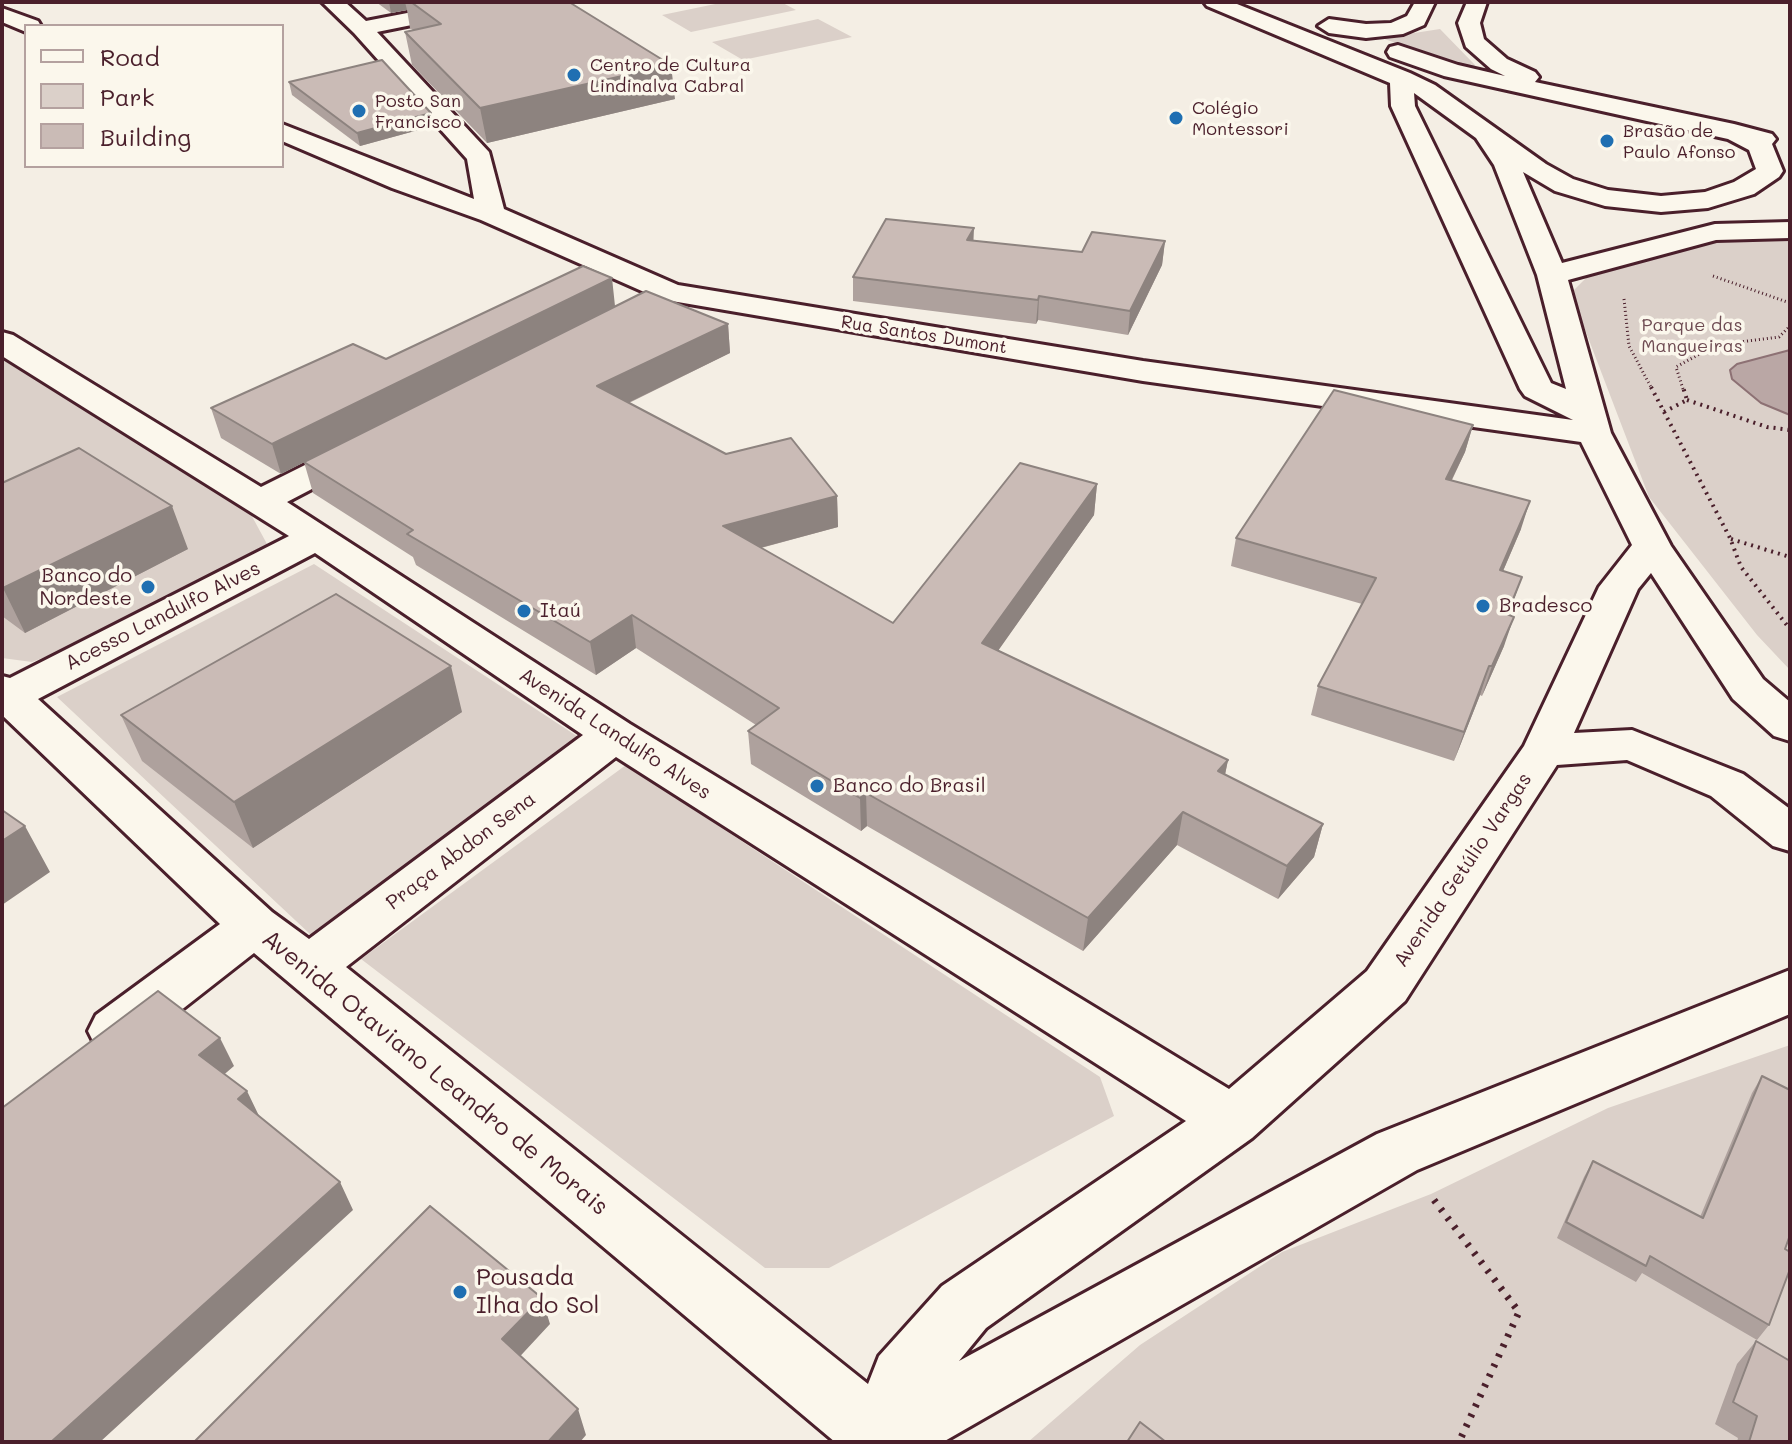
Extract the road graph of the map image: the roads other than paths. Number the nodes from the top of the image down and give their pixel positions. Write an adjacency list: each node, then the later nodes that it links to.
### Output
1 (332, 2): 10 (street)
2 (528, 2): 10 (street)
3 (1214, 2): 11 (street)
4 (1265, 2): 9 (street)
5 (1425, 2): 9 (street)
6 (1477, 2): 12 (street)
7 (2, 14): 8 (street)
8 (25, 24)
9 (1329, 26): 12 (street)
10 (362, 28): 17 (street)
11 (1402, 78): 16 (street); 16 (street)
12 (1605, 105): 13 (street)
13 (1734, 132): 15 (street); 16 (street)
14 (284, 133): 18 (street, Rua Santos Dumont)
15 (1786, 142)
16 (1468, 153): 21 (street); 25 (street)
17 (480, 157): 18 (street); 19 (street)
18 (401, 182): 19 (street, Rua Santos Dumont)
19 (491, 214): 22 (street, Rua Santos Dumont)
20 (1790, 230): 21 (street)
21 (1552, 275): 25 (street)
22 (671, 293): 23 (street); 25 (street, Rua Santos Dumont)
23 (628, 314)
24 (2, 342): 27 (street, Avenida Landulfo Alves)
25 (1591, 422): 29 (street)
26 (386, 438): 27 (street)
27 (258, 503): 28 (street, Avenida Landulfo Alves)
28 (317, 537): 30 (street, Acesso Landulfo Alves); 32 (street, Avenida Landulfo Alves)
29 (1652, 546): 31 (street); 33 (street, Avenida Getúlio Vargas)
30 (5, 693): 35 (street, Avenida Otaviano Leandro de Morais)
31 (1790, 726)
32 (614, 735): 36 (street, Praça Abdon Sena); 39 (street, Avenida Landulfo Alves)
33 (1544, 750): 34 (street); 39 (street, Avenida Getúlio Vargas)
34 (1790, 834)
35 (254, 926): 36 (street, Avenida Otaviano Leandro de Morais); 38 (street)
36 (309, 967): 40 (street, Avenida Otaviano Leandro de Morais)
37 (1790, 991): 40 (street)
38 (72, 1063)
39 (1232, 1121): 40 (street, Avenida Getúlio Vargas)
40 (882, 1441)

